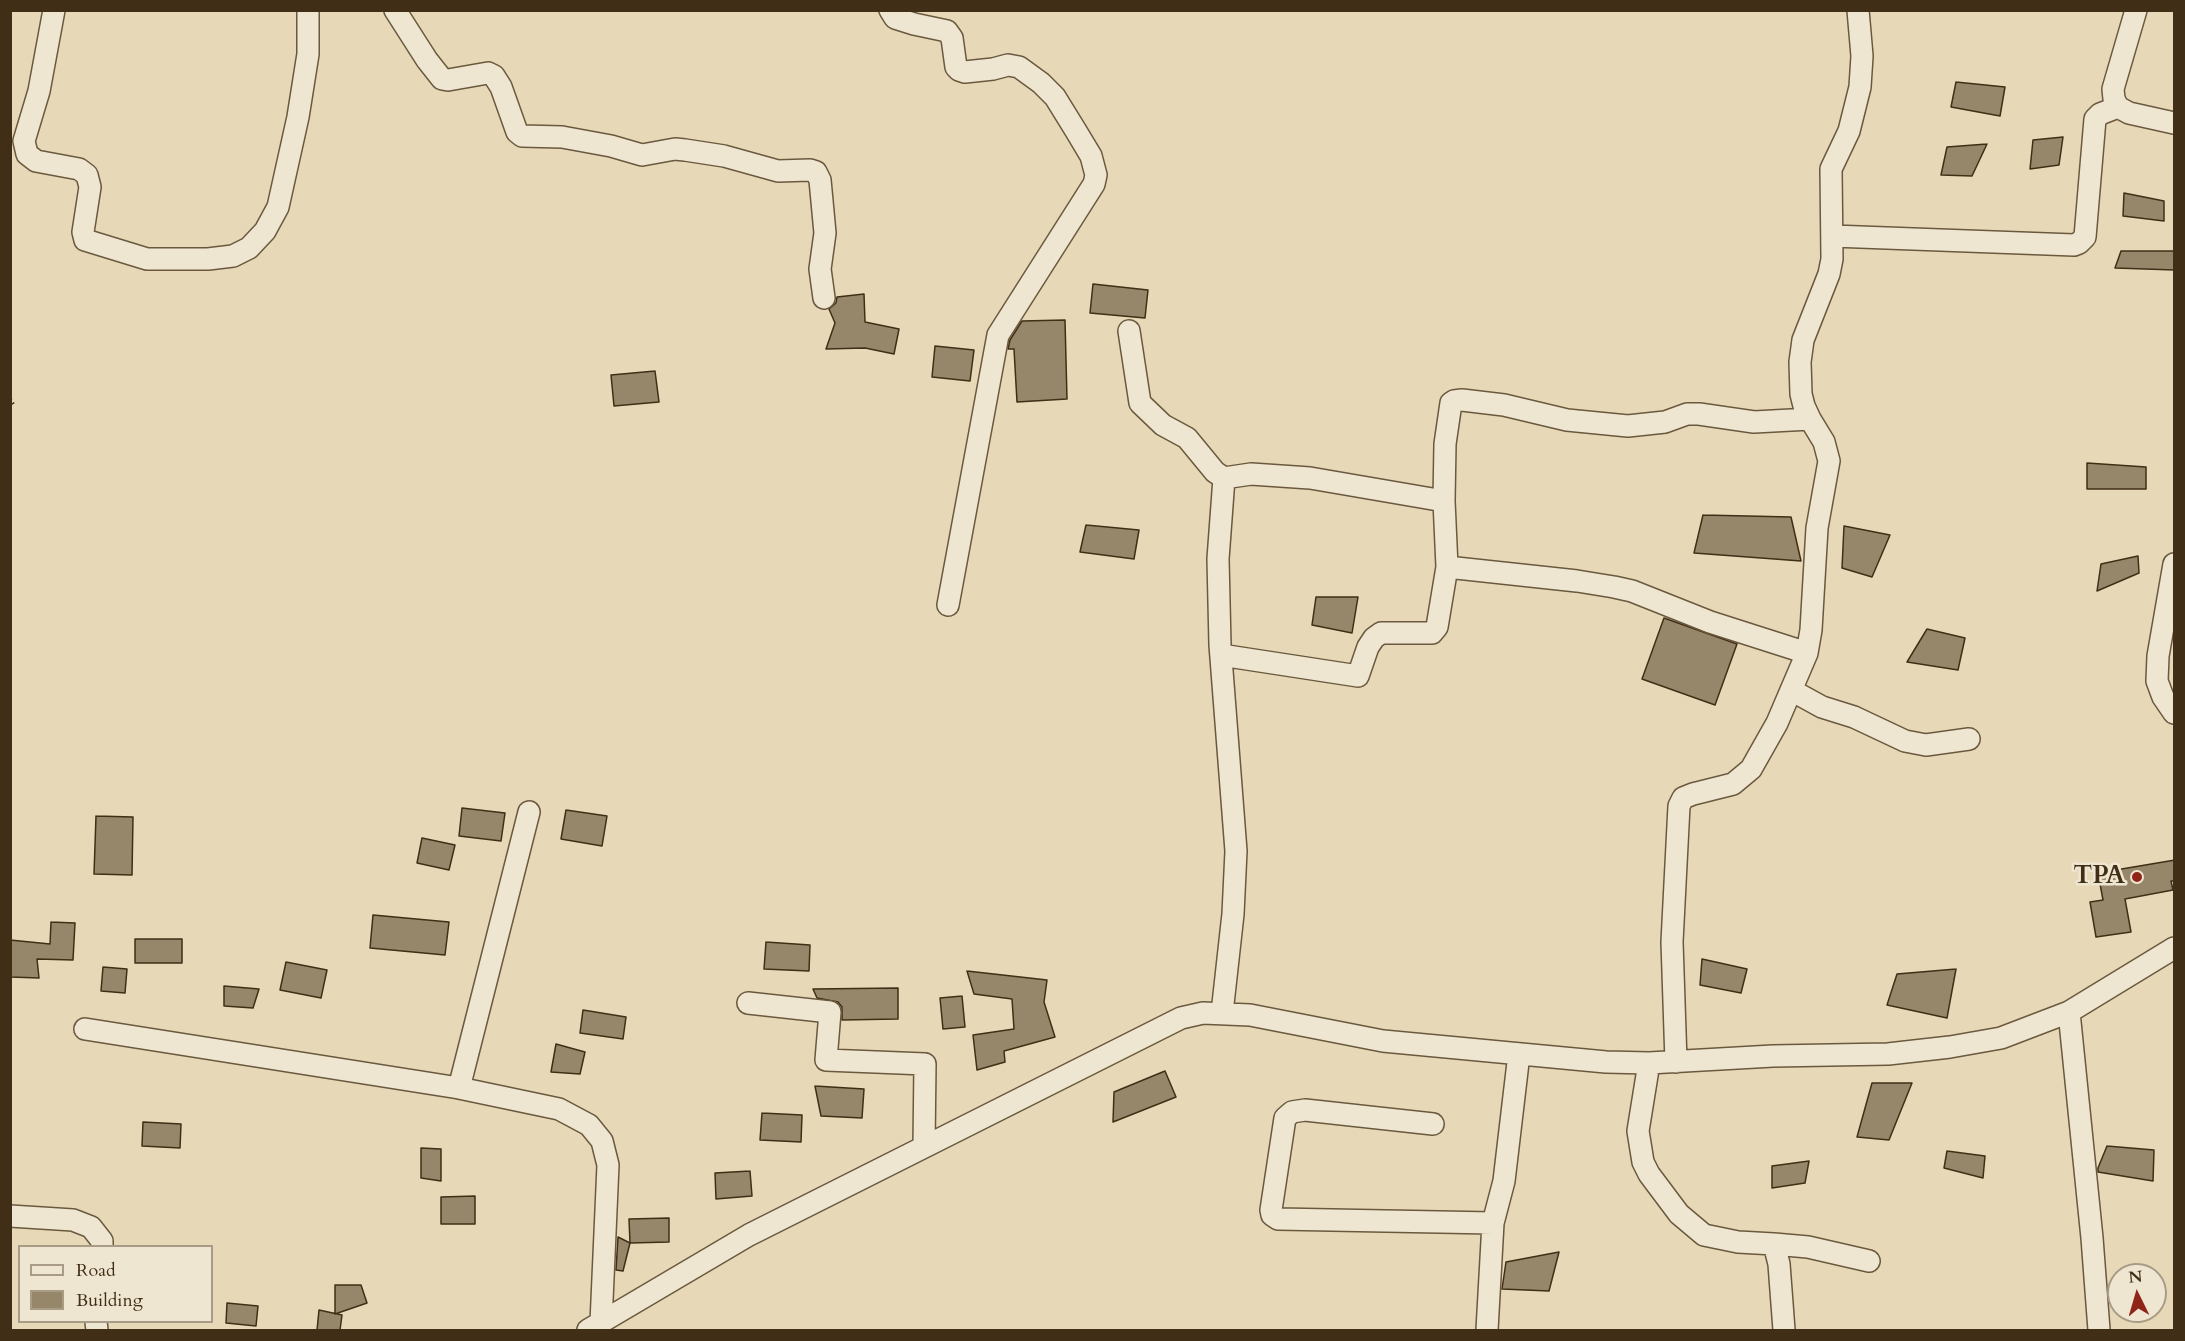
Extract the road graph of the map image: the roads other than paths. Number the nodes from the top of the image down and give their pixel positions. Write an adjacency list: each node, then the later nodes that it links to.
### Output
1 (54, 10): 2 (street)
2 (308, 10)
3 (395, 10): 10 (street)
4 (890, 10): 17 (street)
5 (1858, 10): 9 (street)
6 (2136, 10): 7 (street)
7 (2118, 107): 8 (street); 9 (street)
8 (2175, 123)
9 (1833, 236): 12 (street)
10 (824, 298)
11 (1129, 332): 13 (street)
12 (1810, 420): 14 (street); 18 (street)
13 (1224, 478): 14 (street); 19 (street)
14 (1444, 501): 16 (street)
15 (2175, 564): 20 (street)
16 (1447, 567): 18 (street); 19 (street)
17 (948, 605)
18 (1807, 653): 21 (street)
19 (1221, 655): 28 (street)
20 (2166, 687): 22 (street)
21 (1791, 690): 23 (street); 31 (street)
22 (2175, 713)
23 (1969, 739)
24 (530, 812): 33 (street)
25 (2175, 948): 27 (street)
26 (748, 1003): 35 (street)
27 (2069, 1012): 31 (street); 44 (street)
28 (1222, 1013): 30 (street); 35 (street)
29 (85, 1029): 33 (street)
30 (1519, 1054): 32 (street); 37 (street)
31 (1676, 1062): 32 (street)
32 (1649, 1063): 38 (street)
33 (459, 1088): 41 (street)
34 (1433, 1124): 37 (street)
35 (924, 1146): 41 (street)
36 (10, 1216): 39 (street)
37 (1493, 1223): 42 (street)
38 (1774, 1244): 40 (street); 43 (street)
39 (102, 1245)
40 (1869, 1261)
41 (595, 1327)
42 (1486, 1330)
43 (1784, 1330)
44 (2099, 1330)

